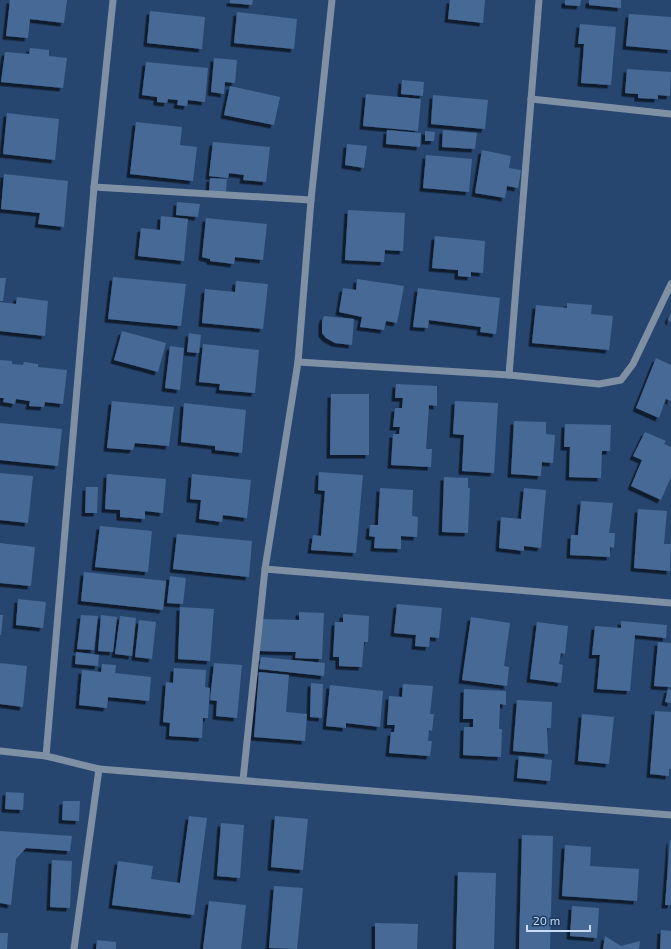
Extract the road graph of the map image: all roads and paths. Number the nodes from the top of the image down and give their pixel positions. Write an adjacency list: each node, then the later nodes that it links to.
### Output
1 (113, 0): 6 (street)
2 (332, 0): 7 (street)
3 (539, 0): 4 (street)
4 (531, 100): 5 (street); 10 (street)
5 (671, 114)
6 (94, 187): 7 (street); 14 (street)
7 (311, 200): 9 (street)
8 (671, 284): 10 (street)
9 (298, 362): 10 (street); 11 (street)
10 (509, 375)
11 (264, 569): 12 (street); 16 (street)
12 (671, 603)
13 (0, 752): 14 (street)
14 (46, 756): 15 (street)
15 (99, 769): 16 (street); 18 (street)
16 (243, 780): 17 (street)
17 (671, 815)
18 (74, 949)

